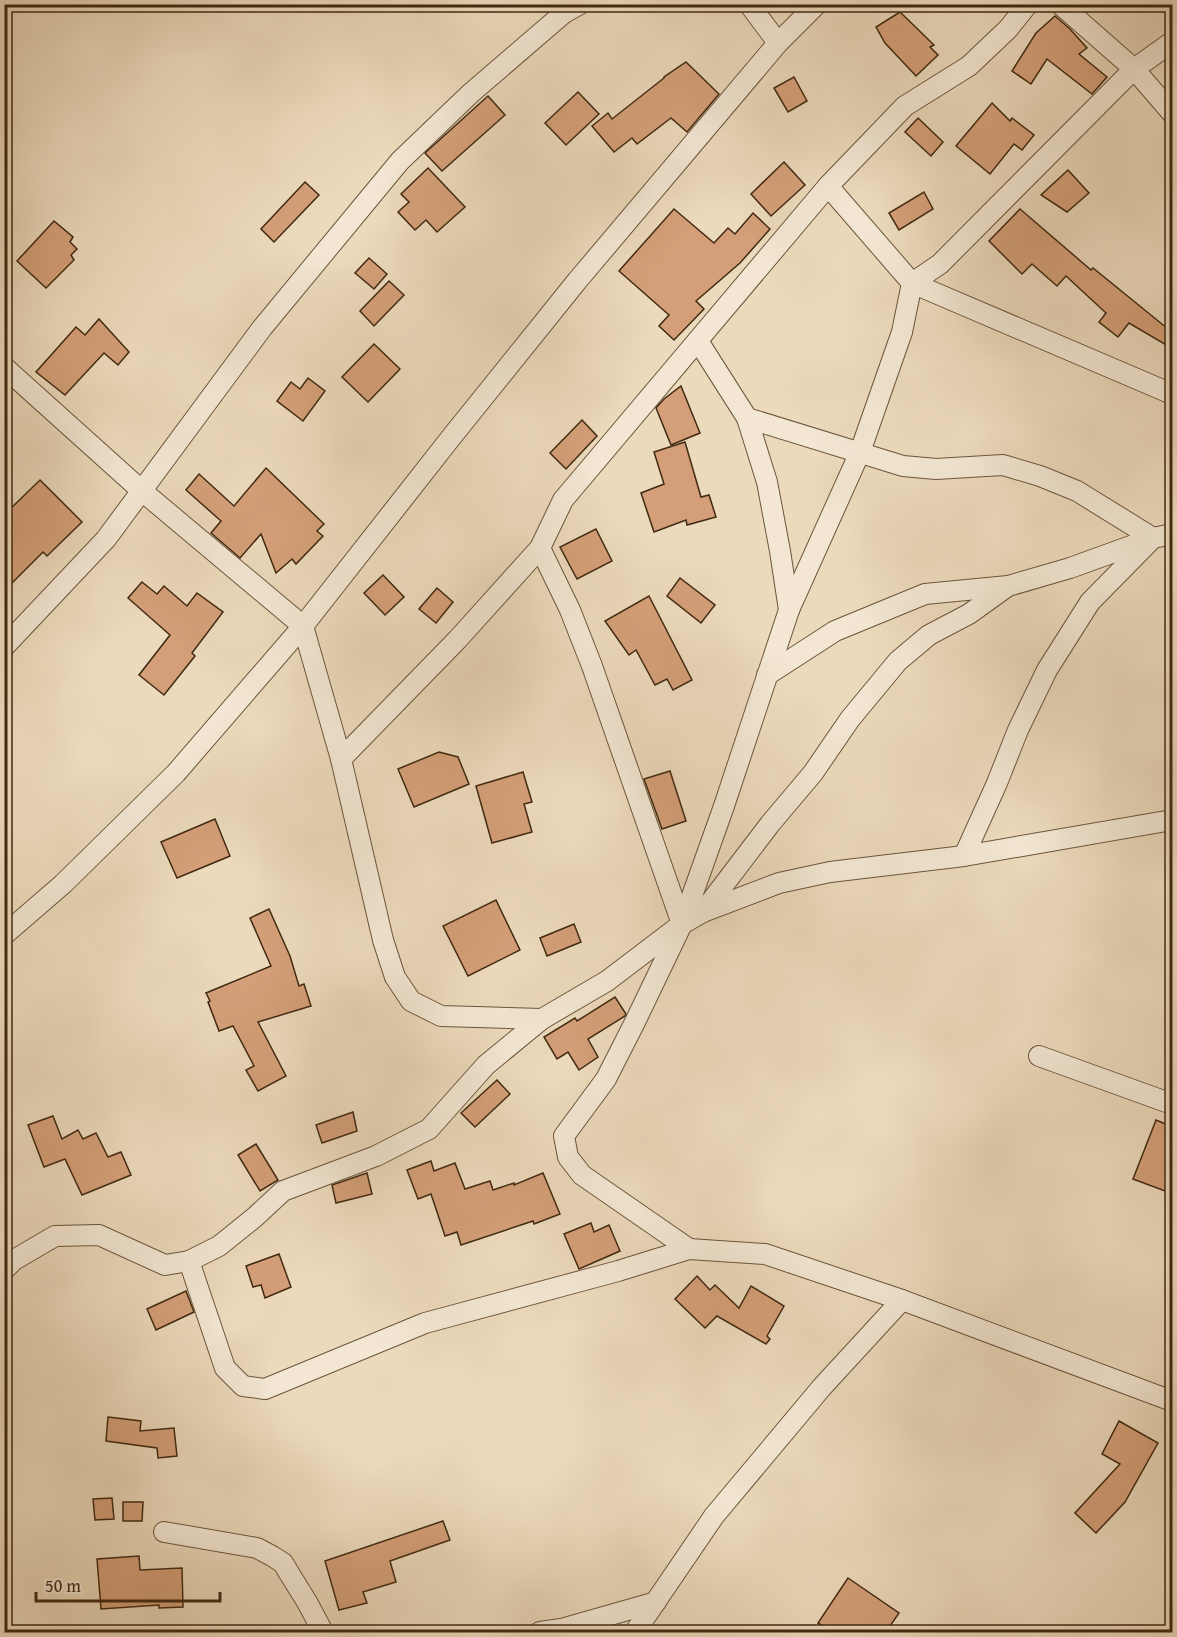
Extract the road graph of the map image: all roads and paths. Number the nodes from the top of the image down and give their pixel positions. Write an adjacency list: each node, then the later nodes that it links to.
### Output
1 (580, 4): 17 (street)
2 (749, 4): 7 (street)
3 (817, 4): 7 (street)
4 (1028, 4): 10 (street)
5 (1060, 4): 8 (street)
6 (1173, 42): 8 (street)
7 (778, 43): 23 (street)
8 (1134, 69): 9 (street); 11 (street)
9 (1173, 113)
10 (828, 186): 11 (street); 12 (street)
11 (912, 283): 14 (street); 16 (street)
12 (698, 341): 15 (street); 20 (street)
13 (4, 367): 17 (street)
14 (1173, 394)
15 (747, 418): 16 (street); 22 (street)
16 (860, 452): 19 (street); 22 (street)
17 (142, 491): 23 (street); 24 (street)
18 (1173, 534): 19 (street)
19 (1153, 538): 21 (street); 28 (street)
20 (540, 548): 26 (street); 30 (street)
21 (1008, 586): 25 (street); 29 (street)
22 (789, 610): 25 (street)
23 (303, 626): 26 (street); 31 (street)
24 (4, 647)
25 (767, 675): 30 (street)
26 (341, 759): 32 (street)
27 (1173, 820): 28 (street)
28 (964, 856): 29 (street)
29 (703, 912): 30 (street)
30 (682, 924): 32 (street); 35 (street)
31 (4, 935)
32 (542, 1018): 36 (street)
33 (1040, 1056): 34 (street)
34 (1173, 1104)
35 (689, 1249): 36 (street); 38 (street)
36 (189, 1261): 37 (street)
37 (4, 1270)
38 (902, 1300): 39 (street); 41 (street)
39 (1173, 1401)
40 (164, 1532): 42 (street)
41 (656, 1602): 43 (street); 44 (street)
42 (323, 1632)
43 (540, 1632)
44 (635, 1632)

